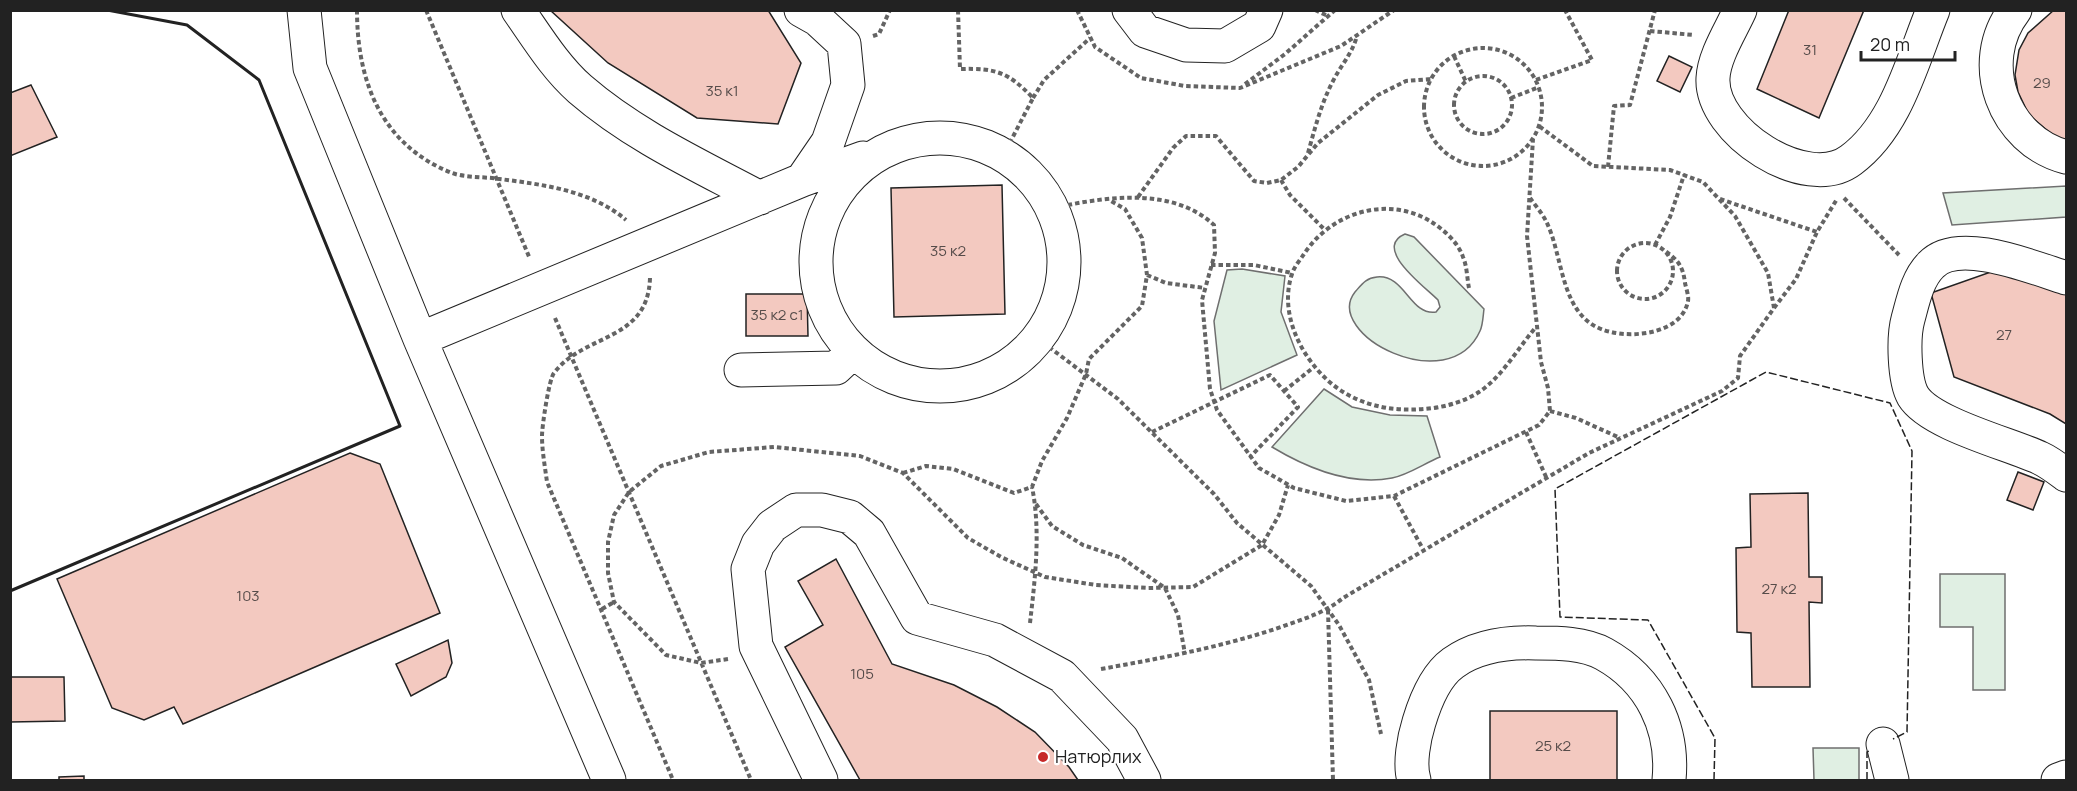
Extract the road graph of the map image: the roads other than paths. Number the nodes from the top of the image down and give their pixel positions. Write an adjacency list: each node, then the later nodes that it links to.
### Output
1 (304, 10): 14 (street)
2 (518, 10): 12 (street)
3 (801, 10): 11 (street)
4 (1129, 10): 5 (street)
5 (1266, 10)
6 (1740, 10): 7 (street)
7 (1933, 10)
8 (2015, 10): 10 (street)
9 (878, 152): 11 (street); 15 (street); 15 (street)
10 (2067, 157)
11 (802, 180): 12 (street)
12 (760, 198): 14 (street)
13 (2067, 278): 17 (street)
14 (420, 339): 20 (street)
15 (853, 352): 16 (street)
16 (741, 370)
17 (2067, 475)
18 (1883, 744): 25 (street)
19 (2067, 777): 26 (street)
20 (609, 780)
21 (821, 780): 22 (street)
22 (1144, 780)
23 (1414, 780): 24 (street)
24 (1669, 780)
25 (1892, 780)
26 (2058, 780)

